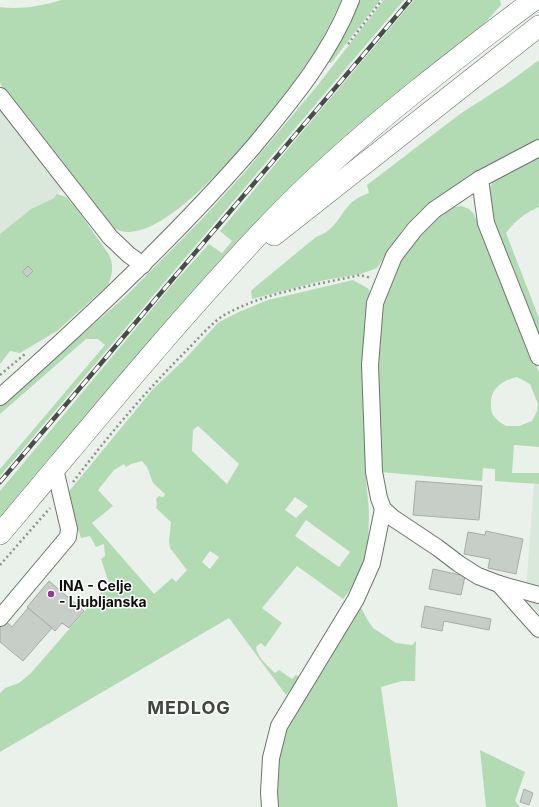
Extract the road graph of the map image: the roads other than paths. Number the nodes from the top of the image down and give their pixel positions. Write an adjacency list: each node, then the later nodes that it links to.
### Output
1 (350, 0): 7 (street)
2 (534, 0): 8 (main road)
3 (539, 26): 8 (main road)
4 (0, 96): 7 (street)
5 (539, 148): 6 (street)
6 (480, 179): 9 (street); 12 (street)
7 (142, 265): 10 (street)
8 (231, 266): 11 (main road)
9 (539, 357)
10 (0, 397)
11 (55, 469): 13 (main road); 16 (street)
12 (383, 509): 14 (street); 18 (street)
13 (0, 534)
14 (499, 584): 15 (street); 17 (street)
15 (539, 594)
16 (0, 618)
17 (539, 629)
18 (270, 807)

